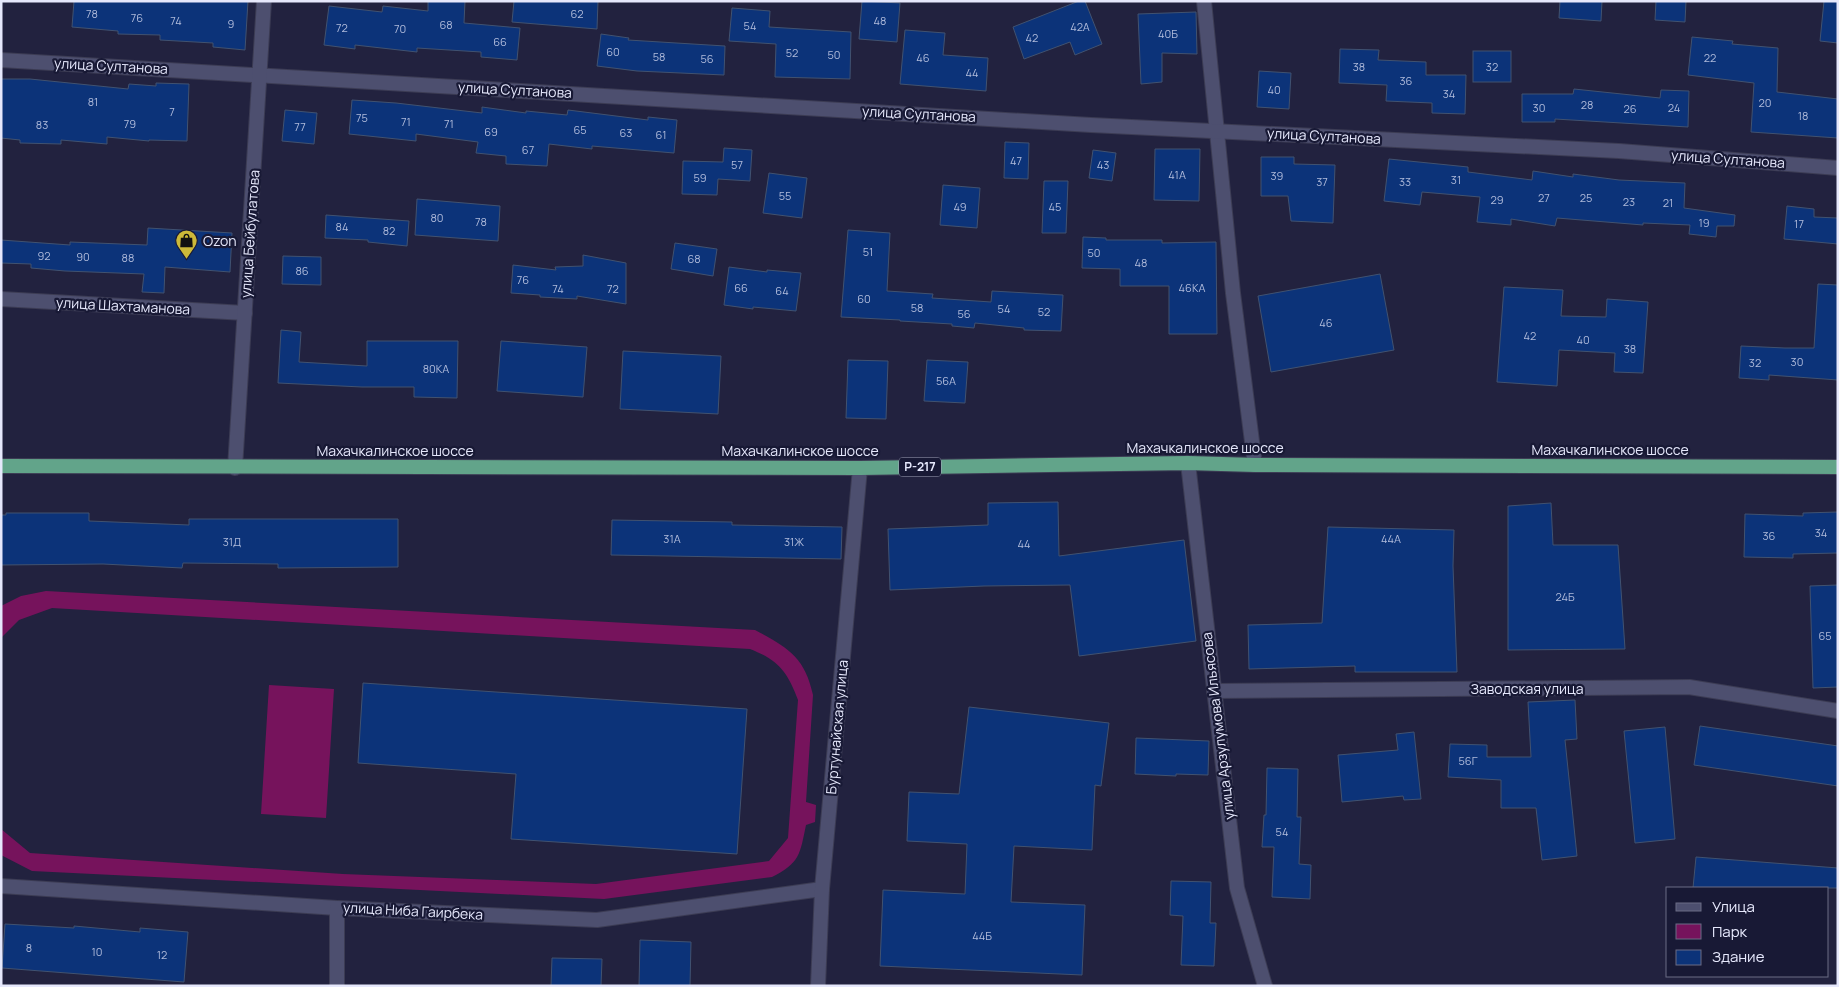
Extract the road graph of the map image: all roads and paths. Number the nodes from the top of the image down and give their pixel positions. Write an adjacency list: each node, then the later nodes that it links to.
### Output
1 (264, 1): 4 (street, улица Бейбулатова)
2 (1204, 1): 5 (street)
3 (1, 60): 4 (street, улица Султанова)
4 (260, 75): 5 (street, улица Султанова); 8 (street, улица Бейбулатова)
5 (1216, 131): 6 (street, улица Султанова); 10 (street)
6 (1838, 168)
7 (1, 299): 8 (street, улица Шахтаманова)
8 (245, 313): 13 (street, улица Бейбулатова)
9 (1188, 463): 10 (highway, Махачкалинское шоссе / Р-217); 14 (highway, Махачкалинское шоссе / Р-217); 15 (street, улица Арзулумова Ильясова)
10 (1254, 465): 12 (highway, Махачкалинское шоссе / Р-217)
11 (1, 466): 13 (highway, Махачкалинское шоссе / Р-217)
12 (1838, 467)
13 (235, 468): 14 (highway, Махачкалинское шоссе / Р-217)
14 (860, 468): 18 (street, Буртунайская улица)
15 (1214, 691): 16 (street, Заводская улица); 22 (street, улица Арзулумова Ильясова)
16 (1838, 711)
17 (1, 886): 19 (street, улица Ниба Гаирбека)
18 (822, 889): 19 (street, улица Ниба Гаирбека); 21 (street, Буртунайская улица)
19 (337, 908): 20 (street)
20 (337, 986)
21 (818, 986)
22 (1265, 986)

